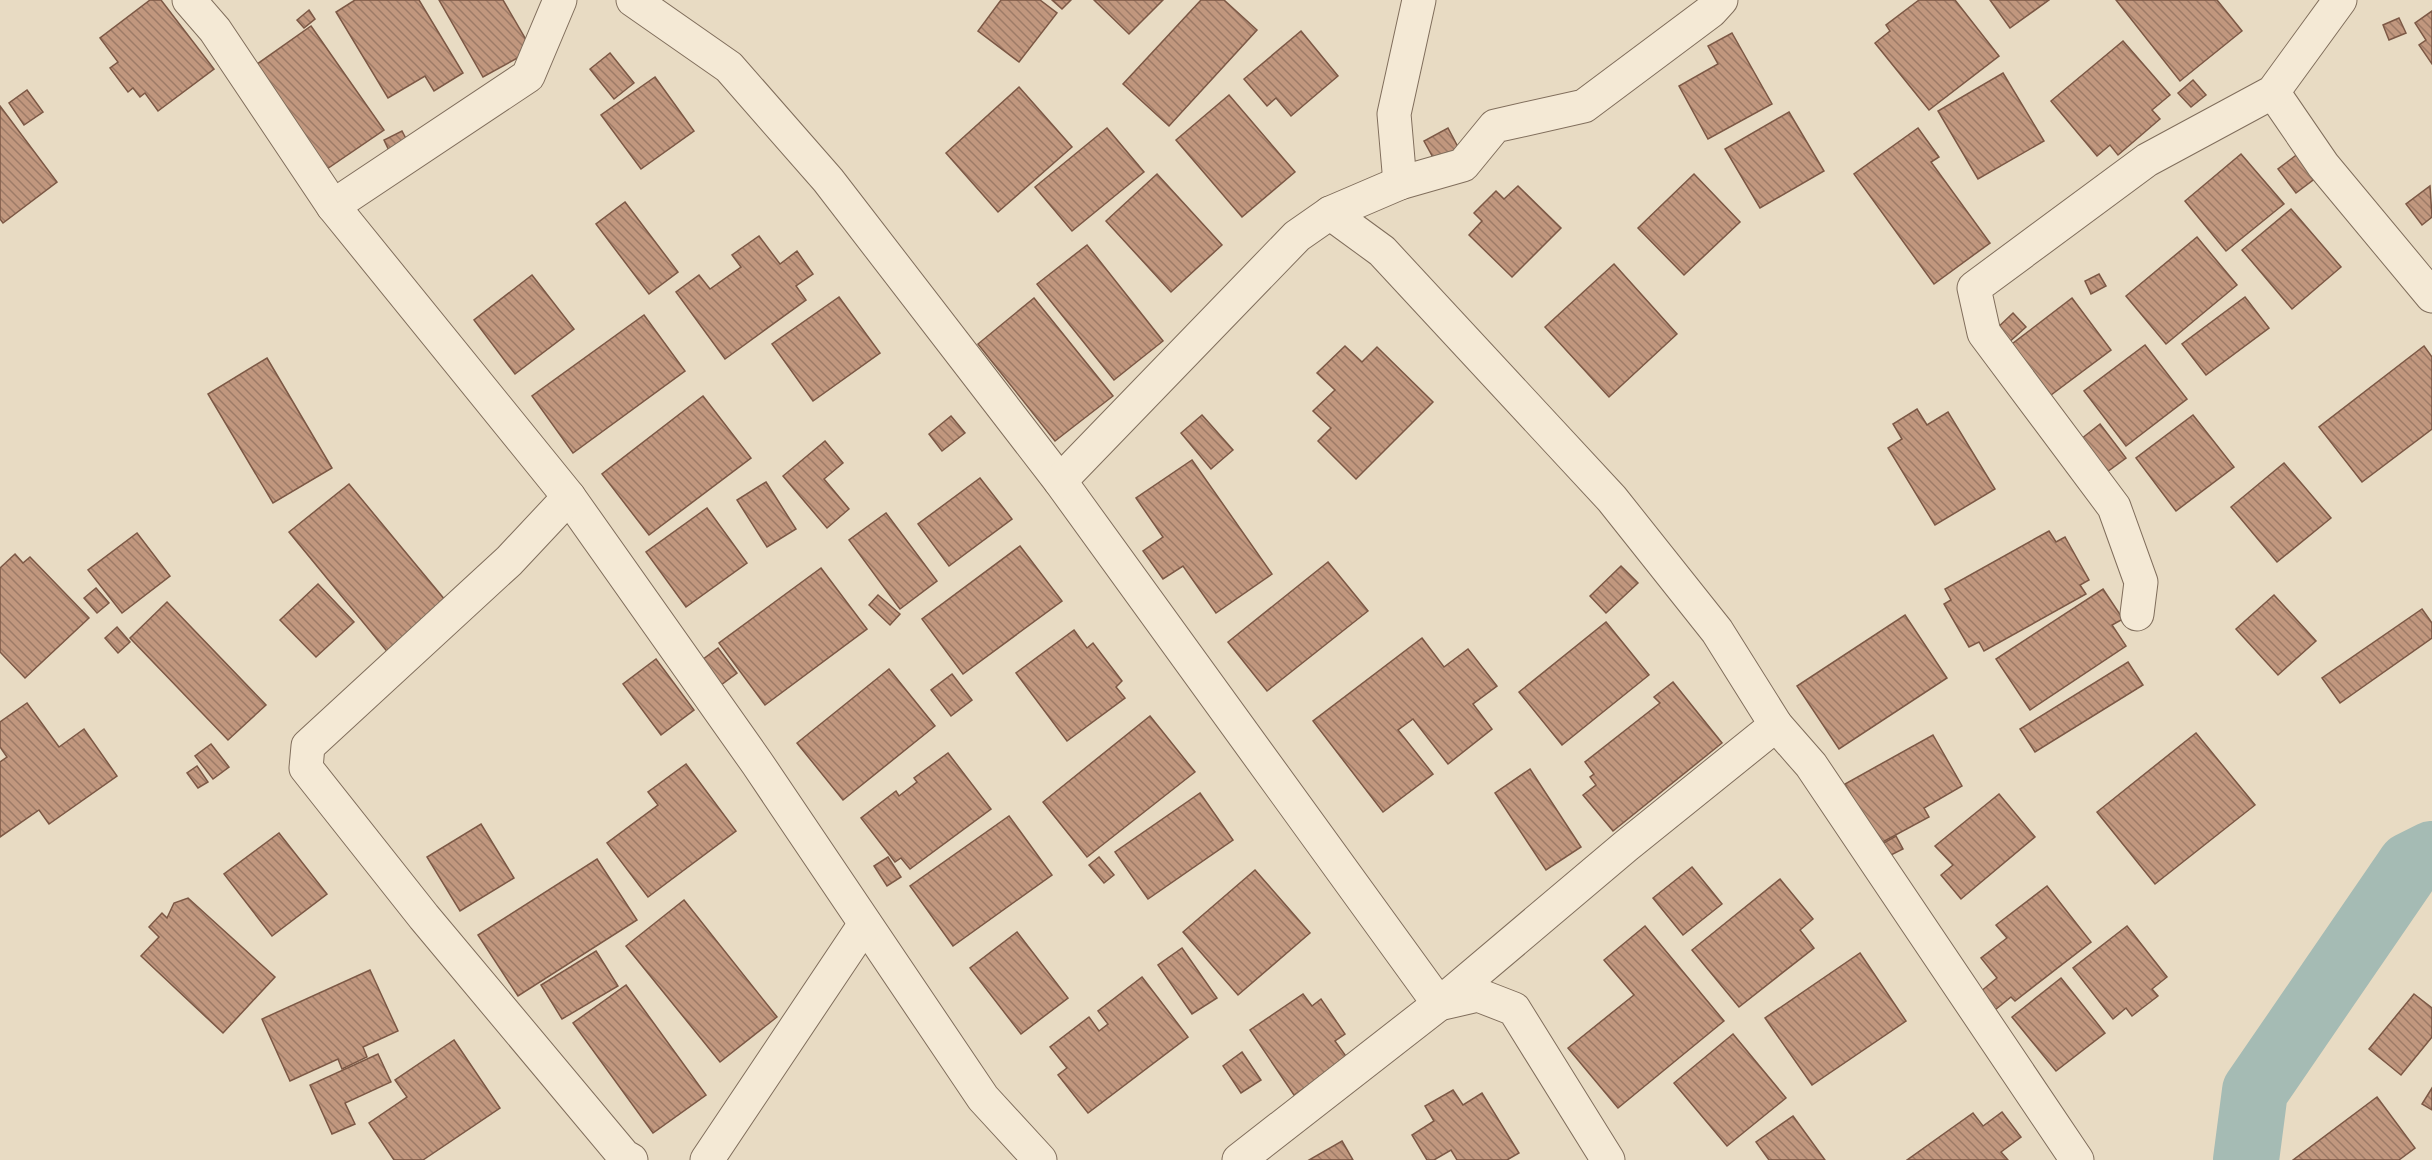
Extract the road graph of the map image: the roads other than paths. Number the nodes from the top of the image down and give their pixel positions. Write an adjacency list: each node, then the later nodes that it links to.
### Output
1 (189, 0): 9 (street)
2 (560, 0): 9 (street)
3 (633, 0): 12 (street)
4 (1419, 0): 8 (street)
5 (1721, 0): 8 (street)
6 (2340, 0): 7 (street)
7 (2272, 92): 11 (street); 14 (street)
8 (1400, 183): 10 (street)
9 (333, 206): 13 (street)
10 (1330, 213): 12 (street); 15 (street)
11 (2432, 296)
12 (1060, 482): 17 (street)
13 (568, 497): 16 (street); 18 (street)
14 (2137, 614)
15 (1776, 725): 17 (street); 23 (street)
16 (865, 924): 19 (street); 20 (street)
17 (1439, 1004): 21 (street); 22 (street)
18 (631, 1160)
19 (706, 1160)
20 (1040, 1160)
21 (1239, 1160)
22 (1608, 1160)
23 (2077, 1160)

